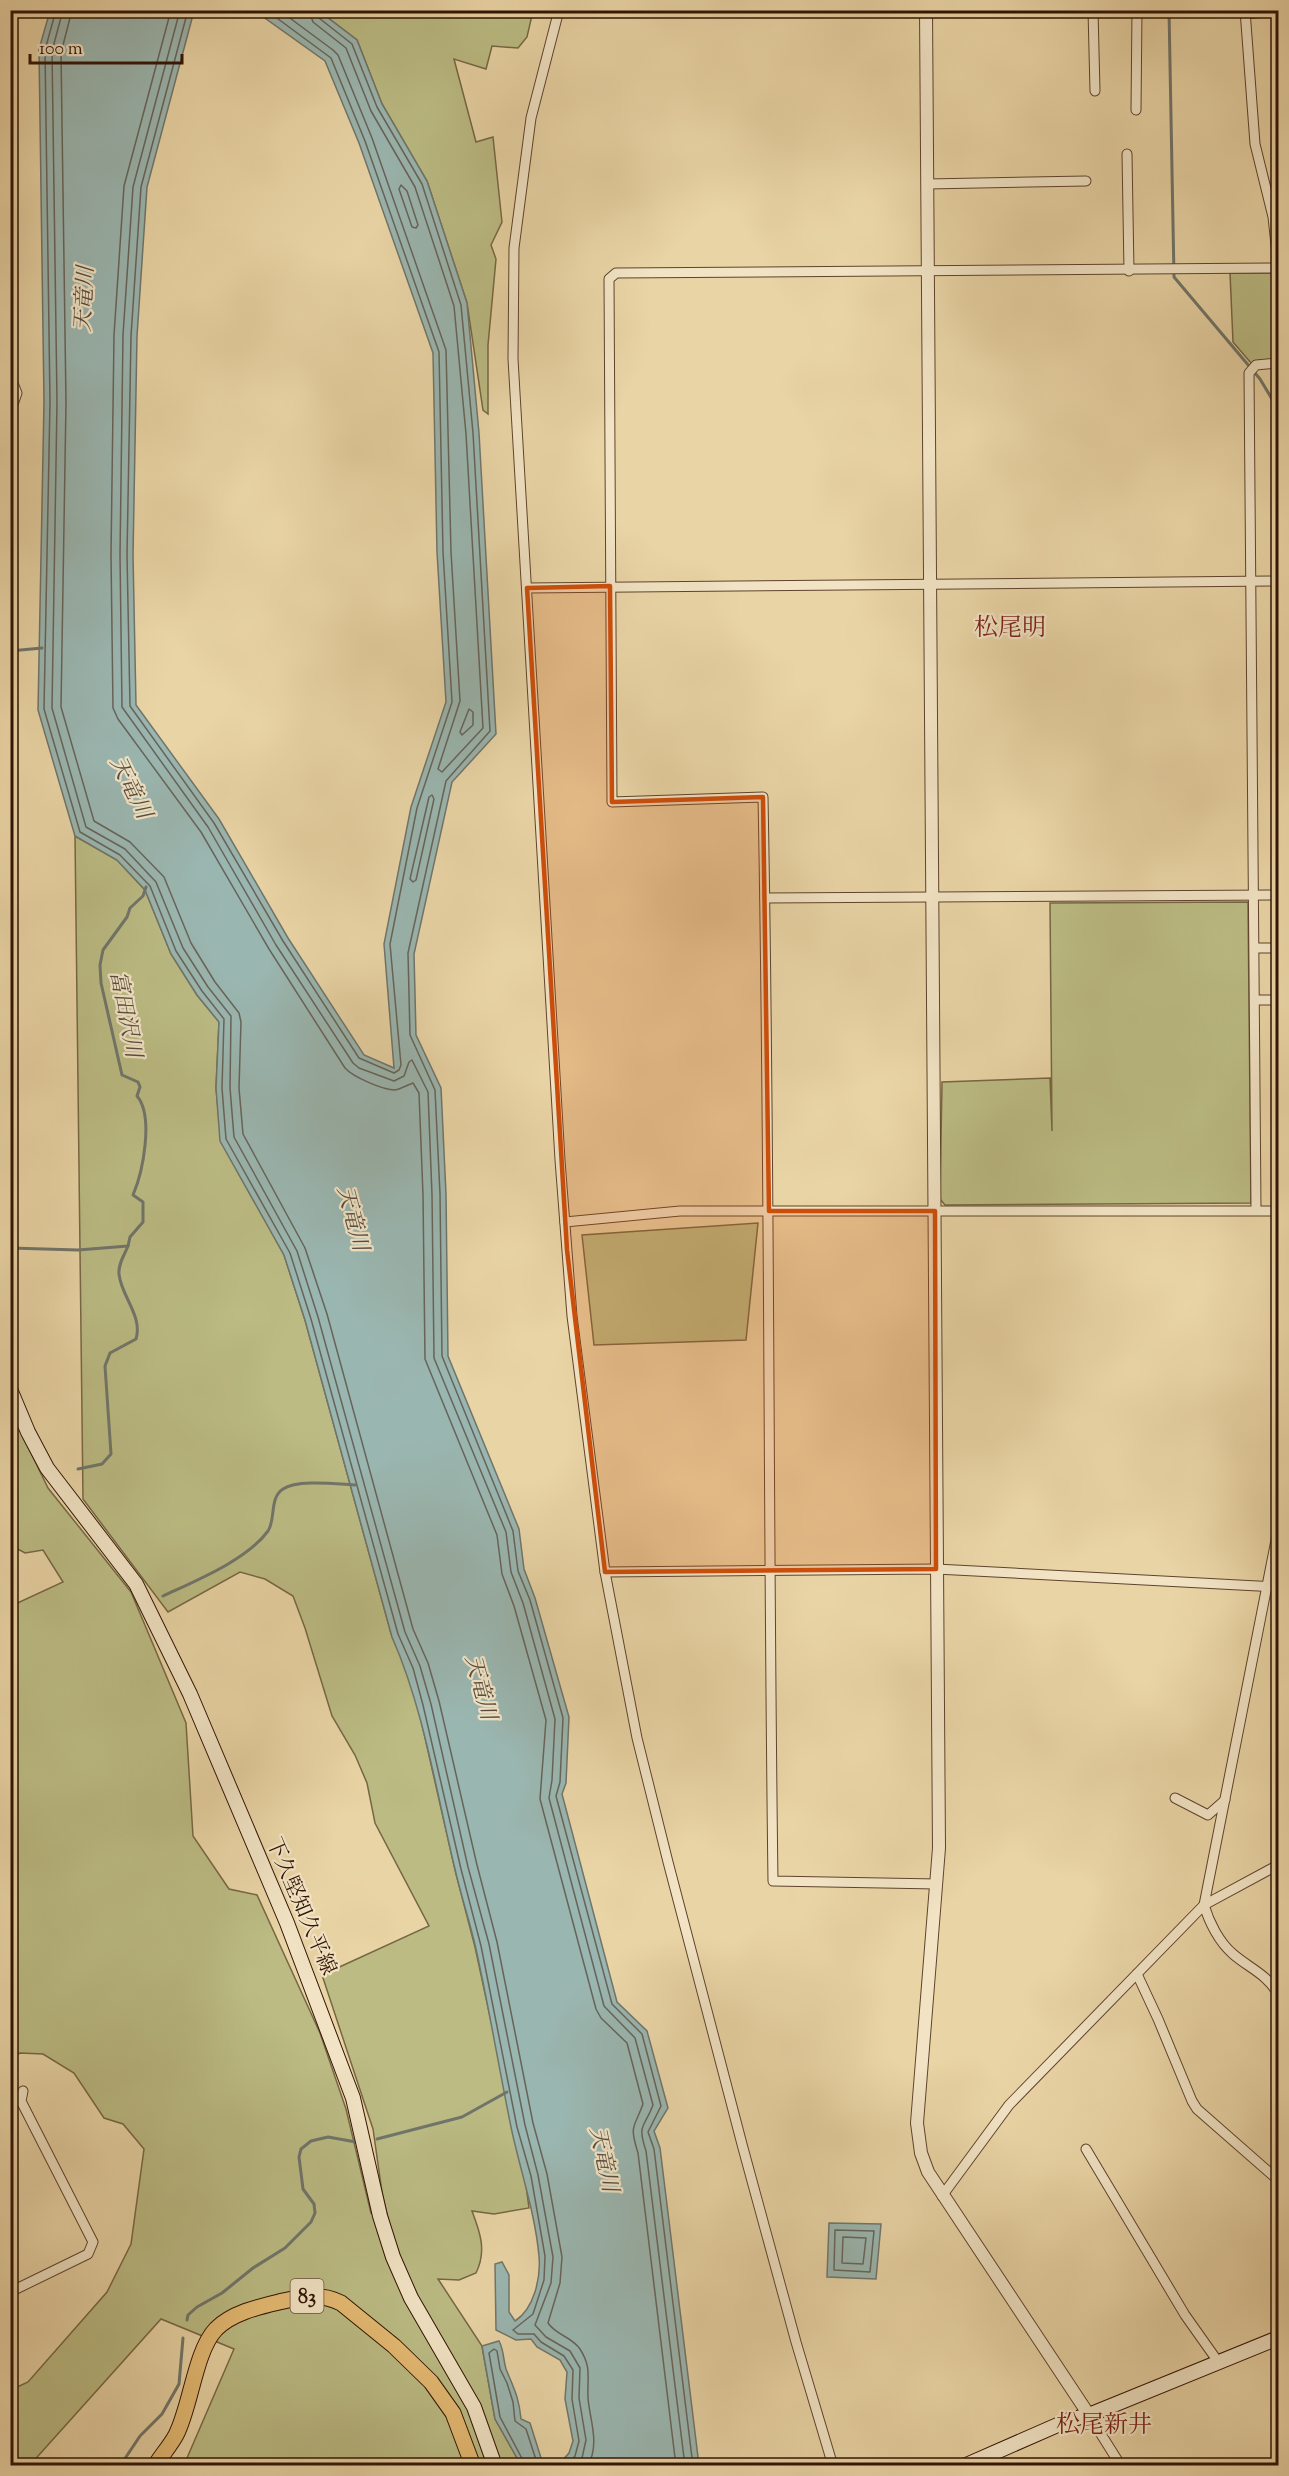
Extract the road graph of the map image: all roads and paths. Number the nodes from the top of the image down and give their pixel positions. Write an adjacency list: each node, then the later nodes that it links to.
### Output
1 (559, 10): 24 (street)
2 (926, 10): 11 (street)
3 (1093, 10): 7 (street)
4 (1137, 10): 8 (street)
5 (1278, 11): 6 (street)
6 (1245, 12): 12 (street)
7 (1095, 91)
8 (1136, 110)
9 (1127, 154): 16 (street)
10 (1086, 181): 11 (street)
11 (927, 184): 15 (street)
12 (1278, 243): 13 (street)
13 (1278, 263)
14 (1278, 268): 16 (street)
15 (928, 271): 16 (street); 22 (street); 23 (street)
16 (1129, 271)
17 (1278, 363): 21 (street)
18 (10, 376): 19 (street)
19 (10, 413)
20 (1278, 581): 21 (street)
21 (1251, 582): 22 (street); 27 (street)
22 (929, 585): 23 (street); 26 (street)
23 (610, 586): 24 (street); 28 (street)
24 (527, 588): 37 (street)
25 (1278, 895): 27 (street)
26 (933, 896): 27 (street); 28 (street); 35 (street)
27 (1254, 896): 29 (street)
28 (765, 898): 34 (street)
29 (1255, 948): 30 (street); 31 (street)
30 (1278, 948)
31 (1256, 1000): 32 (street); 33 (street)
32 (1278, 1000)
33 (1256, 1209): 35 (street); 36 (street)
34 (769, 1211): 35 (street); 37 (street); 41 (street)
35 (935, 1211): 40 (street)
36 (1278, 1211)
37 (565, 1222): 42 (street)
38 (10, 1389): 62 (main road, 下久堅知久平線)
39 (1278, 1530): 43 (street)
40 (936, 1569): 41 (street); 43 (street); 48 (street)
41 (769, 1570): 42 (street); 48 (street)
42 (605, 1572): 63 (street)
43 (1267, 1586): 44 (street); 46 (street)
44 (1278, 1587)
45 (1175, 1798): 46 (street)
46 (1225, 1800): 49 (street)
47 (1278, 1865): 49 (street)
48 (938, 1884): 55 (street)
49 (1204, 1905): 50 (street); 51 (street)
50 (1137, 1974): 54 (street); 55 (street)
51 (1278, 1994)
52 (23, 2091): 56 (street)
53 (1086, 2149): 58 (street)
54 (1278, 2180)
55 (942, 2196): 59 (street)
56 (10, 2292)
57 (1278, 2338): 58 (main road)
58 (1219, 2363): 59 (main road)
59 (1089, 2415): 64 (main road); 65 (street)
60 (154, 2466): 61 (main road, 83)
61 (473, 2466)
62 (495, 2466)
63 (833, 2466)
64 (964, 2466)
65 (1121, 2466)

